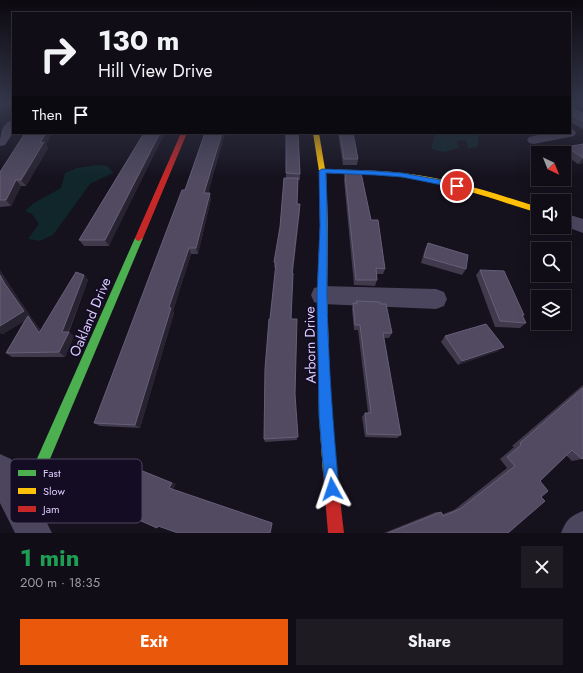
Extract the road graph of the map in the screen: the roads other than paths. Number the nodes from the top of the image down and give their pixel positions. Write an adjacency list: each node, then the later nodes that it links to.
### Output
1 (10, 128): 8 (street)
2 (583, 130): 3 (street)
3 (571, 133)
4 (184, 134): 15 (street, Oakland Drive)
5 (316, 134): 9 (street, Arborn Drive)
6 (565, 134): 7 (street)
7 (534, 140)
8 (0, 142)
9 (322, 171): 10 (street); 13 (street, Arborn Drive)
10 (531, 208)
11 (571, 222): 12 (street)
12 (583, 226)
13 (322, 295): 14 (street); 19 (street, Arborn Drive)
14 (436, 299)
15 (52, 459)
16 (0, 470): 17 (street)
17 (10, 489)
18 (583, 528): 20 (street)
19 (336, 533)
20 (579, 533)

